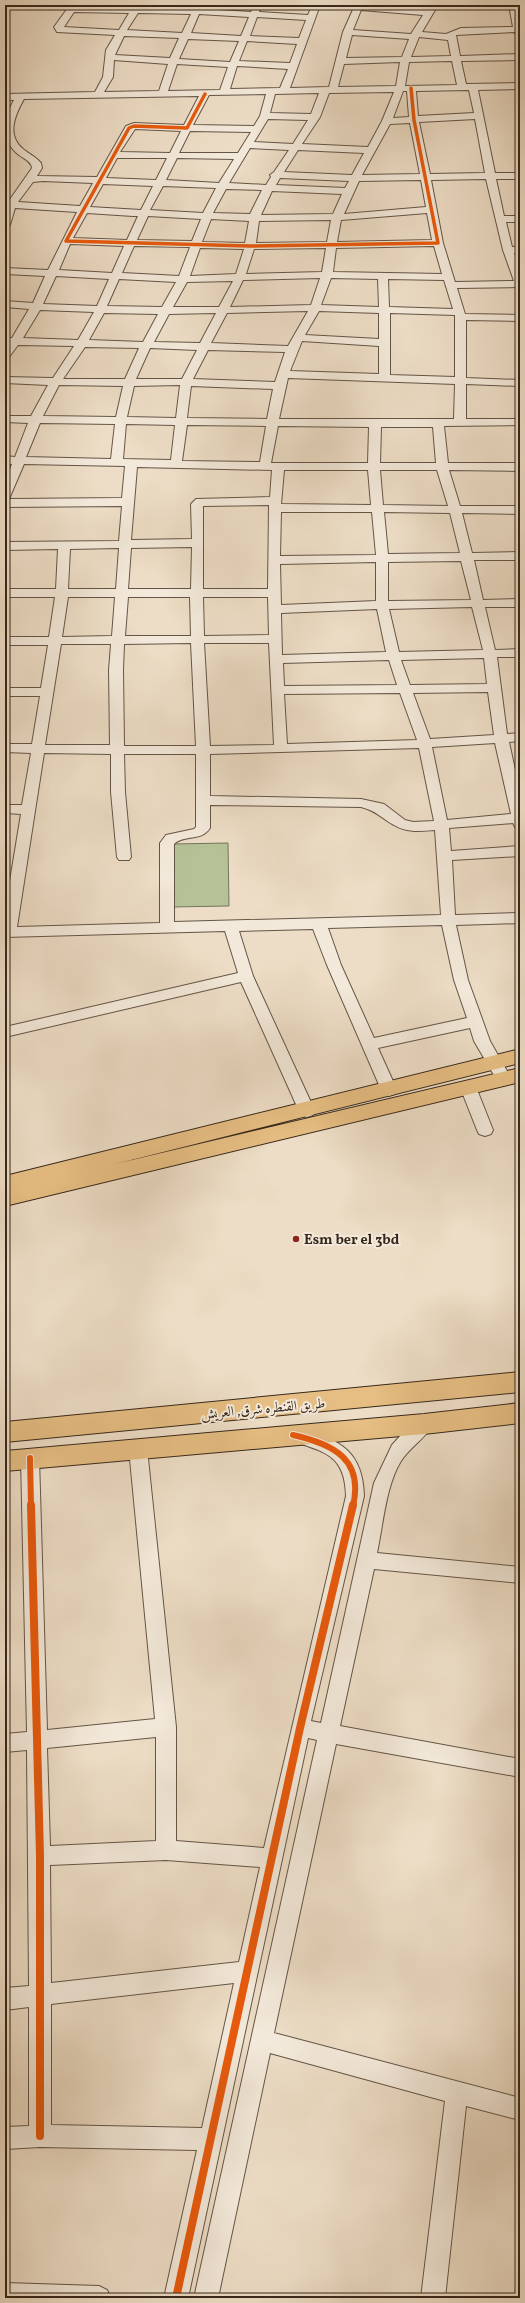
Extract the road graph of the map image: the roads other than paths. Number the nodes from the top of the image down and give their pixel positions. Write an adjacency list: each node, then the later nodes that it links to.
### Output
1 (258, 5): 9 (street)
2 (316, 5): 10 (street)
3 (513, 5): 12 (street)
4 (359, 6): 8 (street); 11 (street)
5 (73, 7): 6 (street); 13 (street)
6 (137, 8): 7 (street); 13 (street)
7 (197, 8): 9 (street); 14 (street)
8 (432, 9): 15 (street)
9 (254, 14): 10 (street); 17 (street)
10 (310, 18): 18 (street)
11 (348, 32): 15 (street); 22 (street)
12 (519, 32): 16 (street)
13 (119, 33): 14 (street); 19 (street)
14 (185, 36): 17 (street); 24 (street)
15 (415, 36): 16 (street); 23 (street)
16 (450, 37): 21 (street)
17 (244, 38): 18 (street); 25 (street)
18 (301, 41): 26 (street)
19 (109, 57): 24 (street); 36 (street)
20 (520, 57): 21 (street)
21 (455, 60): 23 (street); 28 (street)
22 (340, 61): 23 (street); 31 (street)
23 (405, 61): 30 (street)
24 (173, 62): 25 (street); 37 (street)
25 (234, 64): 26 (street); 34 (street)
26 (293, 66): 32 (street)
27 (520, 86): 29 (street)
28 (462, 87): 29 (street); 30 (street)
29 (473, 87): 41 (street)
30 (406, 88): 31 (street); 43 (street); 44 (street)
31 (329, 90): 32 (street); 42 (street)
32 (284, 91): 33 (street)
33 (271, 92): 34 (street); 40 (street)
34 (224, 93): 35 (street)
35 (205, 94): 37 (street); 45 (street)
36 (98, 95): 37 (street); 39 (street)
37 (162, 95)
38 (5, 96): 39 (street)
39 (21, 96): 58 (street)
40 (265, 116): 42 (street); 46 (street)
41 (479, 116): 44 (street); 54 (street)
42 (315, 117): 48 (street)
43 (387, 120): 44 (street); 49 (street)
44 (414, 120): 56 (street)
45 (187, 128): 46 (street); 50 (street); 51 (street)
46 (258, 129): 47 (street)
47 (249, 145): 48 (street); 52 (street)
48 (296, 146): 49 (street); 53 (street)
49 (371, 150): 57 (street)
50 (113, 155): 51 (street); 59 (street)
51 (173, 156): 52 (street); 60 (street)
52 (241, 156): 61 (street)
53 (275, 175): 57 (street); 62 (street)
54 (489, 176): 55 (street); 56 (street); 71 (street)
55 (520, 176)
56 (427, 177): 57 (street); 66 (street)
57 (356, 178): 63 (street)
58 (30, 180): 59 (street); 64 (street)
59 (97, 181): 60 (street); 65 (street)
60 (159, 184): 61 (street); 67 (street)
61 (222, 186): 62 (street); 68 (street)
62 (268, 187): 63 (street); 69 (street)
63 (348, 191): 70 (street)
64 (11, 205): 65 (street); 73 (street)
65 (83, 209): 67 (street); 74 (street)
66 (432, 210): 70 (street); 75 (street)
67 (144, 213): 68 (street); 76 (street)
68 (206, 215): 69 (street); 77 (street)
69 (254, 216): 70 (street); 79 (street)
70 (337, 217): 78 (street)
71 (500, 219): 72 (street); 80 (street)
72 (520, 219)
73 (5, 225)
74 (66, 241): 76 (street); 83 (street)
75 (438, 243): 78 (street); 89 (street)
76 (130, 244): 77 (street); 85 (street)
77 (197, 245): 79 (street); 88 (street)
78 (331, 245): 79 (street); 84 (street)
79 (250, 246): 87 (street)
80 (508, 250): 81 (street); 90 (street)
81 (520, 250)
82 (5, 271): 83 (street)
83 (52, 273): 85 (street); 92 (street)
84 (328, 275): 86 (street); 87 (street); 93 (street)
85 (115, 276): 88 (street); 96 (street)
86 (383, 276): 89 (street); 95 (street)
87 (240, 277): 88 (street); 94 (street)
88 (182, 279): 97 (street)
89 (451, 281): 90 (street); 98 (street)
90 (520, 284)
91 (5, 304): 92 (street)
92 (35, 307): 96 (street); 101 (street)
93 (315, 308): 94 (street); 95 (street); 100 (street)
94 (222, 310): 97 (street); 105 (street)
95 (384, 310): 98 (street); 102 (street)
96 (99, 311): 97 (street); 103 (street)
97 (166, 312): 104 (street)
98 (460, 314): 99 (street); 111 (street)
99 (520, 318)
100 (298, 338): 102 (street); 106 (street)
101 (10, 342): 103 (street); 107 (street)
102 (385, 343): 109 (street)
103 (80, 344): 104 (street); 114 (street)
104 (144, 346): 105 (street); 112 (street)
105 (203, 347): 106 (street); 113 (street)
106 (292, 349): 108 (street)
107 (5, 356)
108 (283, 374): 109 (street); 116 (street)
109 (384, 378): 111 (street)
110 (5, 380): 114 (street)
111 (459, 380): 115 (street); 123 (street)
112 (129, 382): 113 (street); 114 (street); 118 (street)
113 (186, 382): 116 (street); 120 (street)
114 (55, 383): 119 (street)
115 (520, 383)
116 (279, 386): 121 (street)
117 (5, 419): 119 (street)
118 (121, 419): 119 (street); 120 (street); 128 (street)
119 (35, 420): 127 (street)
120 (181, 420): 121 (street); 130 (street)
121 (274, 422): 124 (street); 131 (street)
122 (520, 422): 123 (street)
123 (460, 423): 125 (street)
124 (375, 424): 125 (street); 133 (street)
125 (438, 424): 134 (street)
126 (5, 460): 127 (street)
127 (20, 460): 128 (street); 136 (street)
128 (117, 462): 129 (street)
129 (131, 463): 130 (street); 137 (street)
130 (176, 464): 131 (street)
131 (265, 466): 132 (street)
132 (278, 466): 133 (street); 139 (street)
133 (374, 467): 134 (street); 140 (street)
134 (442, 467): 135 (street); 141 (street)
135 (520, 467)
136 (5, 497)
137 (128, 502): 138 (street); 144 (street)
138 (5, 503)
139 (275, 505): 140 (street); 143 (street); 150 (street)
140 (378, 509): 141 (street); 149 (street)
141 (455, 509): 142 (street); 147 (street)
142 (520, 510)
143 (198, 543): 144 (street); 153 (street)
144 (126, 544): 145 (street); 152 (street)
145 (64, 545): 146 (street); 151 (street)
146 (5, 546)
147 (466, 556): 148 (street); 149 (street); 157 (street)
148 (520, 556)
149 (382, 558): 150 (street); 158 (street)
150 (273, 560): 155 (street)
151 (62, 592): 152 (street); 154 (street); 162 (street)
152 (121, 592): 153 (street); 163 (street)
153 (196, 592): 155 (street); 164 (street)
154 (5, 593)
155 (273, 593): 159 (street)
156 (520, 603): 157 (street)
157 (477, 604): 158 (street); 166 (street)
158 (382, 605): 159 (street); 167 (street)
159 (273, 609): 160 (street)
160 (274, 639): 164 (street); 168 (street)
161 (5, 641): 162 (street)
162 (55, 641): 163 (street); 173 (street)
163 (118, 641): 164 (street); 178 (street)
164 (197, 641): 181 (street)
165 (520, 653): 166 (street)
166 (490, 654): 167 (street); 170 (street)
167 (394, 657): 168 (street); 169 (street)
168 (275, 659): 171 (street)
169 (406, 688): 170 (street); 171 (street); 176 (street)
170 (494, 688): 175 (street)
171 (277, 690): 179 (street)
172 (5, 692): 173 (street)
173 (47, 692): 180 (street)
174 (520, 737): 175 (street)
175 (502, 738): 176 (street); 182 (street)
176 (425, 744): 179 (street); 187 (street)
177 (5, 748): 180 (street)
178 (117, 748): 180 (street); 181 (street); 190 (street)
179 (281, 748): 181 (street)
180 (36, 749): 185 (street)
181 (202, 749): 183 (street)
182 (514, 766): 186 (street)
183 (203, 800): 187 (street); 196 (street)
184 (5, 809): 185 (street)
185 (27, 810): 191 (street)
186 (519, 821): 187 (street)
187 (441, 823): 189 (street)
188 (520, 851): 189 (street)
189 (445, 856): 193 (street)
190 (124, 857)
191 (12, 869): 197 (street)
192 (520, 918): 193 (street)
193 (448, 920): 194 (street); 199 (street)
194 (319, 924): 195 (street); 201 (street)
195 (231, 927): 196 (street); 198 (street)
196 (167, 928): 197 (street)
197 (7, 932)
198 (246, 976): 200 (street); 206 (street)
199 (474, 1022): 201 (street); 203 (street)
200 (5, 1032)
201 (369, 1045): 205 (street)
202 (520, 1056): 203 (main road)
203 (506, 1072): 204 (main road); 205 (main road)
204 (468, 1087): 207 (street); 208 (main road)
205 (389, 1090): 206 (main road)
206 (307, 1111): 208 (main road)
207 (485, 1130)
208 (114, 1165): 209 (main road); 210 (main road)
209 (5, 1184)
210 (5, 1198)
211 (520, 1382): 214 (highway, طريق القنطره شرق, العريش)
212 (520, 1413): 213 (highway, طريق القنطره شرق, العريش)
213 (424, 1424): 215 (highway, طريق القنطره شرق, العريش); 219 (street)
214 (5, 1432)
215 (293, 1435): 216 (highway, طريق القنطره شرق, العريش); 222 (street)
216 (138, 1448): 217 (highway, طريق القنطره شرق, العريش); 221 (street)
217 (30, 1458): 218 (highway, طريق القنطره شرق, العريش); 224 (street)
218 (5, 1461)
219 (366, 1560): 220 (street); 223 (street)
220 (520, 1575)
221 (166, 1726): 224 (street); 227 (street)
222 (300, 1728): 223 (street); 229 (street)
223 (328, 1732): 226 (street); 233 (street)
224 (38, 1738): 225 (street); 228 (street)
225 (5, 1743)
226 (520, 1768)
227 (166, 1850): 228 (street); 229 (street)
228 (40, 1856): 231 (street)
229 (272, 1858): 230 (street)
230 (248, 1971): 231 (street); 238 (street)
231 (40, 1996): 232 (street); 236 (street)
232 (5, 1999)
233 (262, 2040): 234 (street); 242 (street)
234 (457, 2093): 235 (street); 243 (street)
235 (520, 2109)
236 (40, 2136): 237 (street); 238 (street)
237 (5, 2138)
238 (211, 2139): 241 (street)
239 (5, 2295): 240 (street)
240 (98, 2298)
241 (176, 2298)
242 (206, 2298)
243 (433, 2298)

